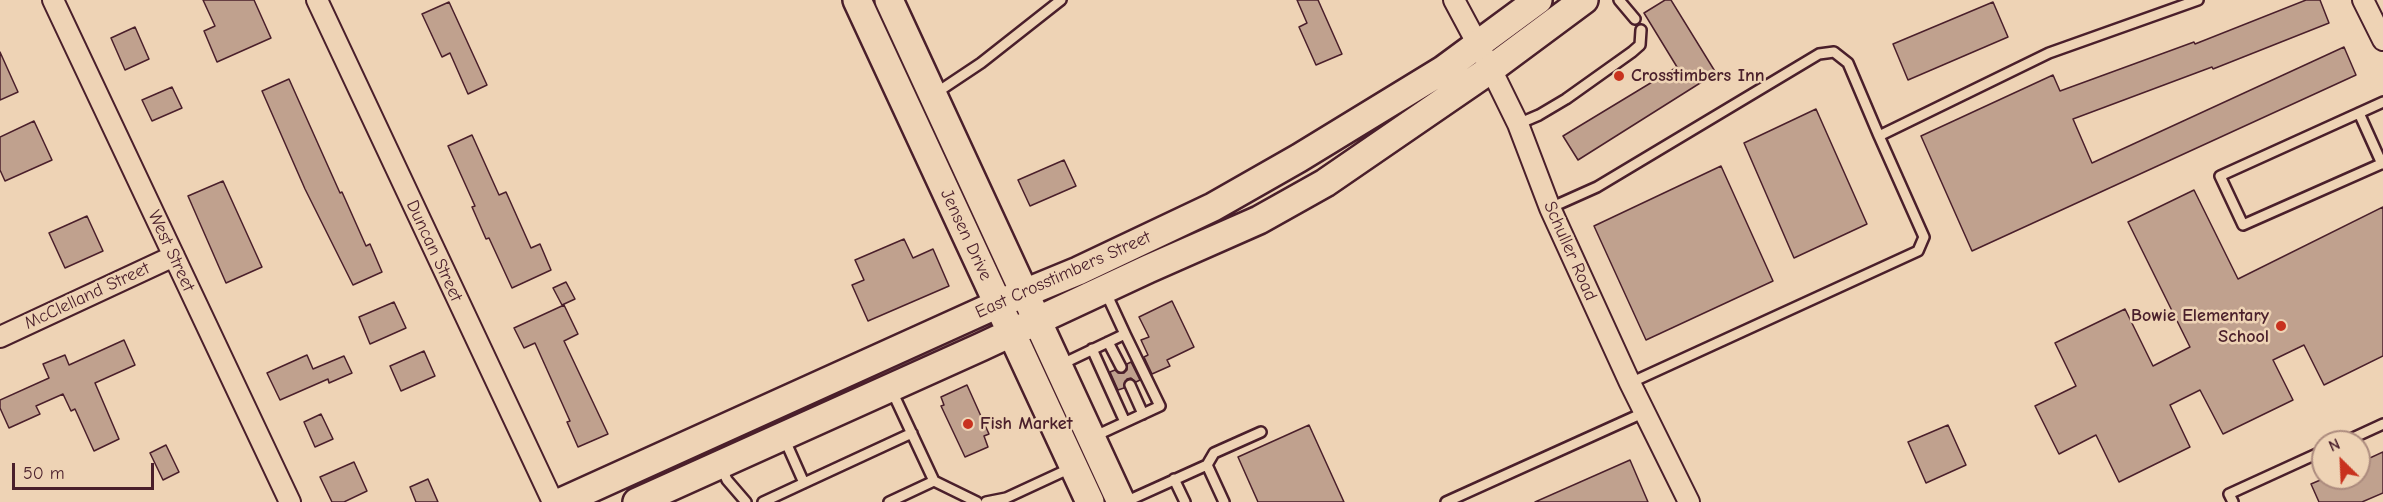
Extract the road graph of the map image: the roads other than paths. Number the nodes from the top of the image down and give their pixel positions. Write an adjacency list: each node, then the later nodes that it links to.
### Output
1 (53, 0): 27 (street, West Street)
2 (316, 0): 58 (street, Duncan Street)
3 (857, 0): 14 (main road, Jensen Drive)
4 (1061, 0): 18 (lane)
5 (1454, 0): 16 (street, Schuller Road)
6 (1538, 0): 16 (main road, East Crosstimbers Street)
7 (1584, 0): 17 (main road, East Crosstimbers Street)
8 (1619, 0): 12 (lane)
9 (2198, 0): 22 (lane)
10 (2363, 0): 15 (street)
11 (894, 11): 14 (main road); 18 (main road, Jensen Drive)
12 (1635, 19)
13 (1641, 30): 21 (lane)
14 (872, 34): 30 (main road, Jensen Drive)
15 (2383, 40)
16 (1478, 45): 17 (street, Schuller Road); 23 (main road, East Crosstimbers Street)
17 (1491, 69): 21 (street, Schuller Road); 25 (main road, East Crosstimbers Street)
18 (933, 95): 29 (main road, Jensen Drive)
19 (2383, 102): 20 (lane)
20 (2359, 113): 24 (lane); 24 (lane)
21 (1518, 124): 26 (street, Schuller Road)
22 (1879, 136): 26 (lane); 39 (lane)
23 (1305, 154): 25 (main road); 29 (main road, East Crosstimbers Street)
24 (2383, 164)
25 (1317, 188): 28 (main road, East Crosstimbers Street)
26 (1550, 208): 39 (street, Schuller Road)
27 (174, 256): 34 (street, McClelland Street); 57 (street, West Street)
28 (1104, 289): 31 (main road, East Crosstimbers Street); 33 (lane)
29 (1024, 293): 30 (main road, East Crosstimbers Street); 31 (main road, Jensen Drive)
30 (998, 304): 32 (main road, Jensen Drive); 47 (main road, East Crosstimbers Street)
31 (1037, 321): 32 (main road, East Crosstimbers Street); 37 (main road, Jensen Drive)
32 (1011, 333): 41 (main road, East Crosstimbers Street); 53 (main road, Jensen Drive)
33 (1125, 334): 35 (lane); 43 (lane)
34 (0, 337)
35 (1108, 342): 36 (lane); 38 (lane)
36 (1092, 350): 37 (lane); 44 (lane)
37 (1058, 366): 49 (main road, Jensen Drive)
38 (1121, 367)
39 (1630, 383): 42 (street, Schuller Road)
40 (1130, 385): 43 (lane)
41 (890, 388): 46 (lane); 48 (main road, East Crosstimbers Street)
42 (1645, 412): 70 (lane); 71 (street, Schuller Road)
43 (1143, 414): 44 (lane)
44 (1125, 422): 49 (lane)
45 (1261, 432): 52 (lane)
46 (912, 433): 55 (lane); 56 (lane)
47 (708, 435): 51 (main road); 59 (main road, East Crosstimbers Street)
48 (783, 436): 51 (main road, East Crosstimbers Street); 56 (lane)
49 (1091, 438): 67 (main road, Jensen Drive)
50 (2311, 457): 72 (lane)
51 (720, 464): 60 (main road, East Crosstimbers Street); 61 (lane)
52 (1207, 465): 54 (lane); 69 (lane)
53 (1074, 466): 65 (lane); 66 (main road, Jensen Drive)
54 (1174, 479): 67 (lane); 68 (lane)
55 (934, 481): 63 (lane); 64 (lane)
56 (804, 483): 62 (lane)
57 (290, 502)
58 (554, 502)
59 (561, 502)
60 (637, 502)
61 (746, 502)
62 (763, 502)
63 (890, 502)
64 (977, 502)
65 (986, 502)
66 (1090, 502)
67 (1123, 502)
68 (1185, 502)
69 (1224, 502)
70 (1446, 502)
71 (1689, 502)
72 (2233, 502)

